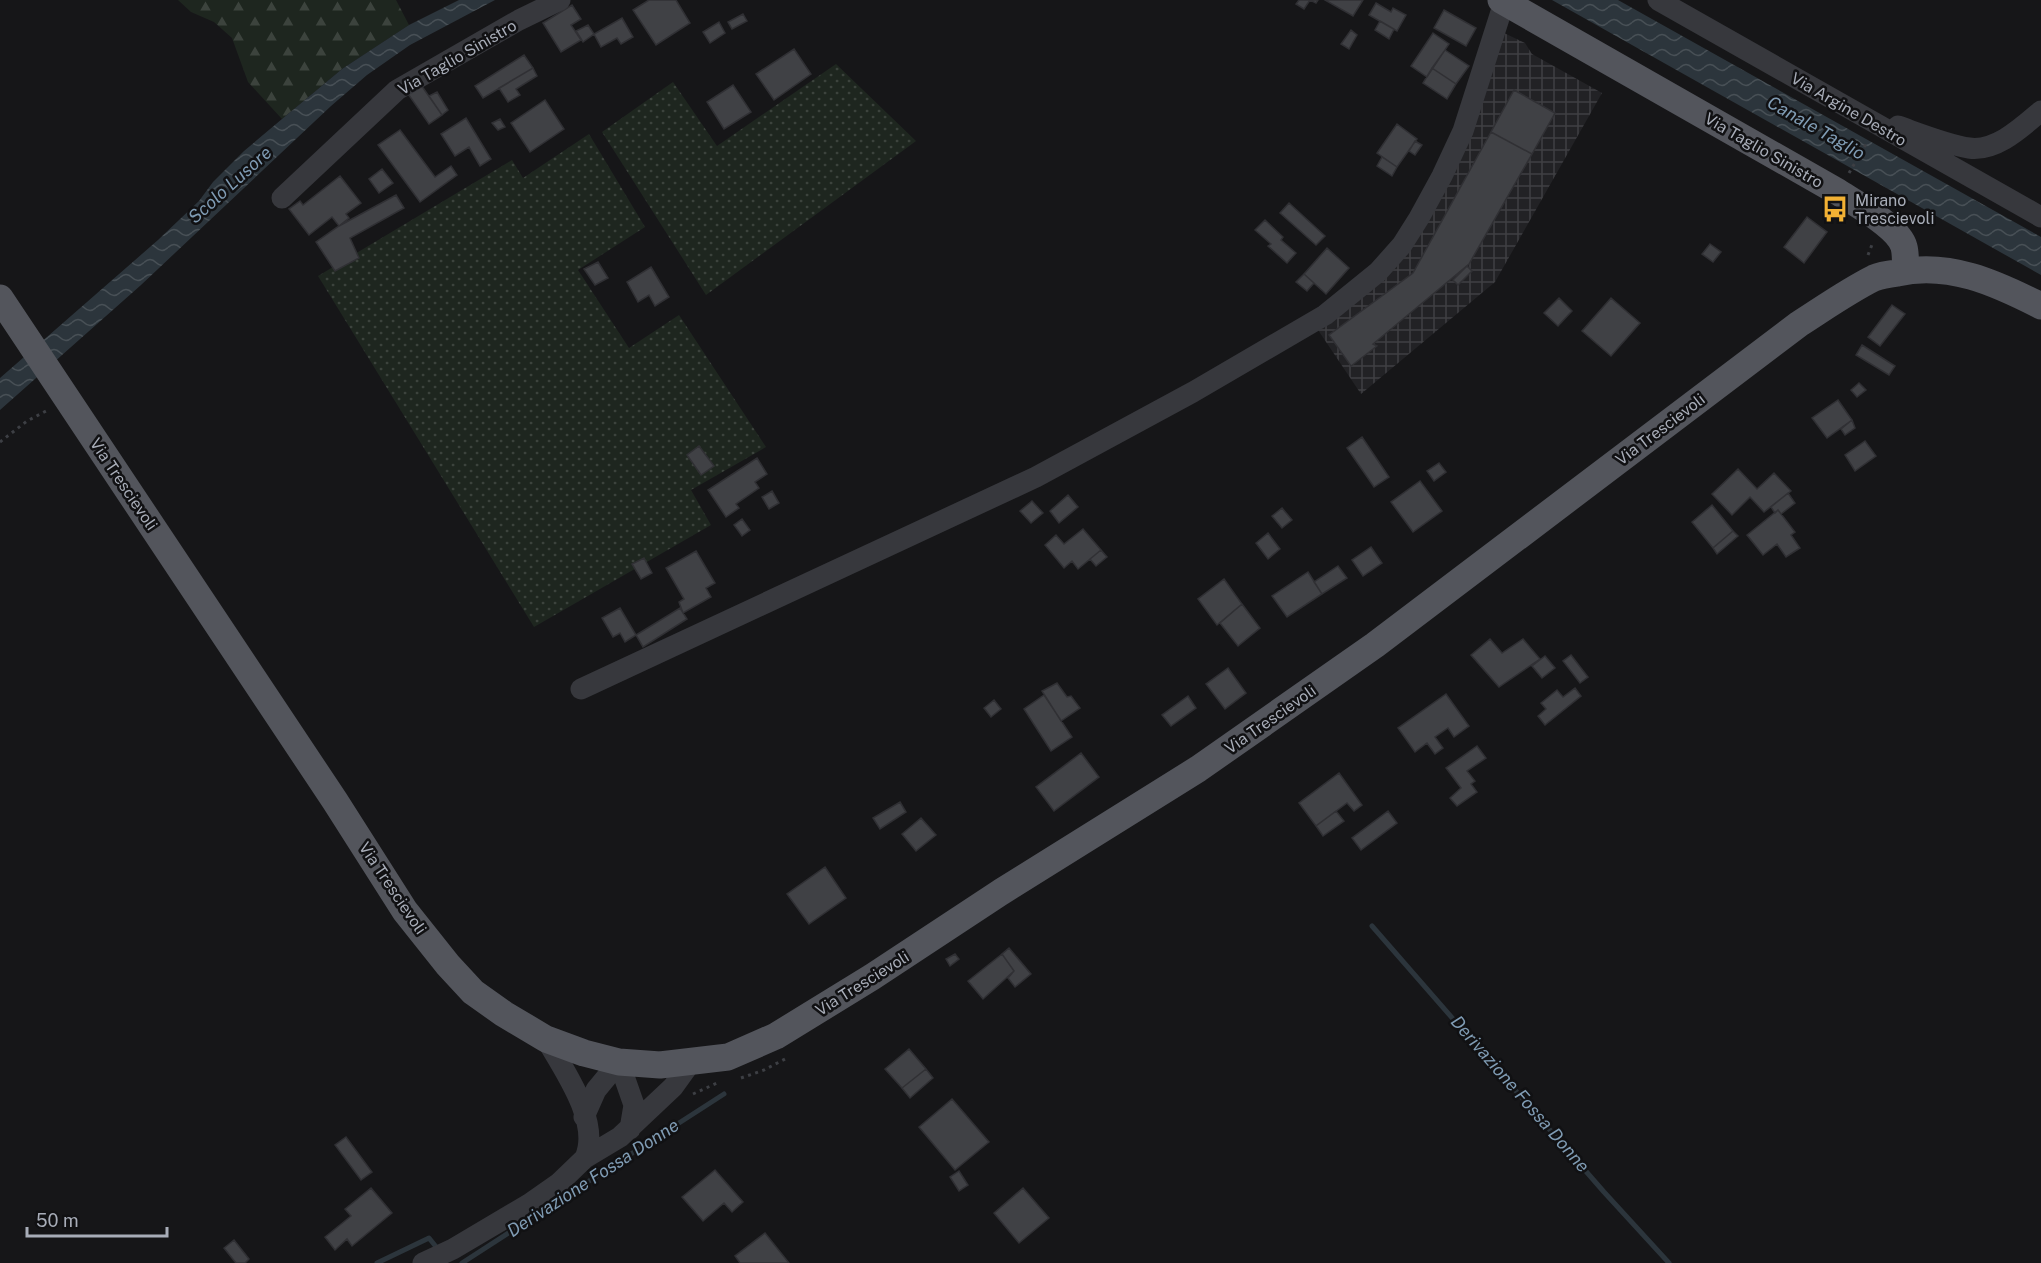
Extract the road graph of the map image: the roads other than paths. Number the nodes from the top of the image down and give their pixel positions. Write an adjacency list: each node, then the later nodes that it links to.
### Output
1 (560, 0): 6 (street, Via Taglio Sinistro)
2 (1658, 0): 5 (street, Via Argine Destro)
3 (1504, 1): 8 (main road, Via Taglio Sinistro); 11 (street)
4 (2041, 111): 5 (street)
5 (1877, 133): 7 (street, Via Argine Destro)
6 (282, 198)
7 (2041, 217)
8 (1906, 271): 10 (main road); 14 (main road, Via Trescievoli)
9 (0, 298): 12 (main road, Via Trescievoli)
10 (2041, 306)
11 (581, 689)
12 (546, 1039): 13 (main road, Via Trescievoli); 15 (street)
13 (619, 1062): 14 (main road, Via Trescievoli); 15 (street); 16 (street)
14 (691, 1062): 16 (street)
15 (584, 1117): 17 (street)
16 (630, 1129): 17 (street)
17 (585, 1158): 18 (street)
18 (427, 1262)

